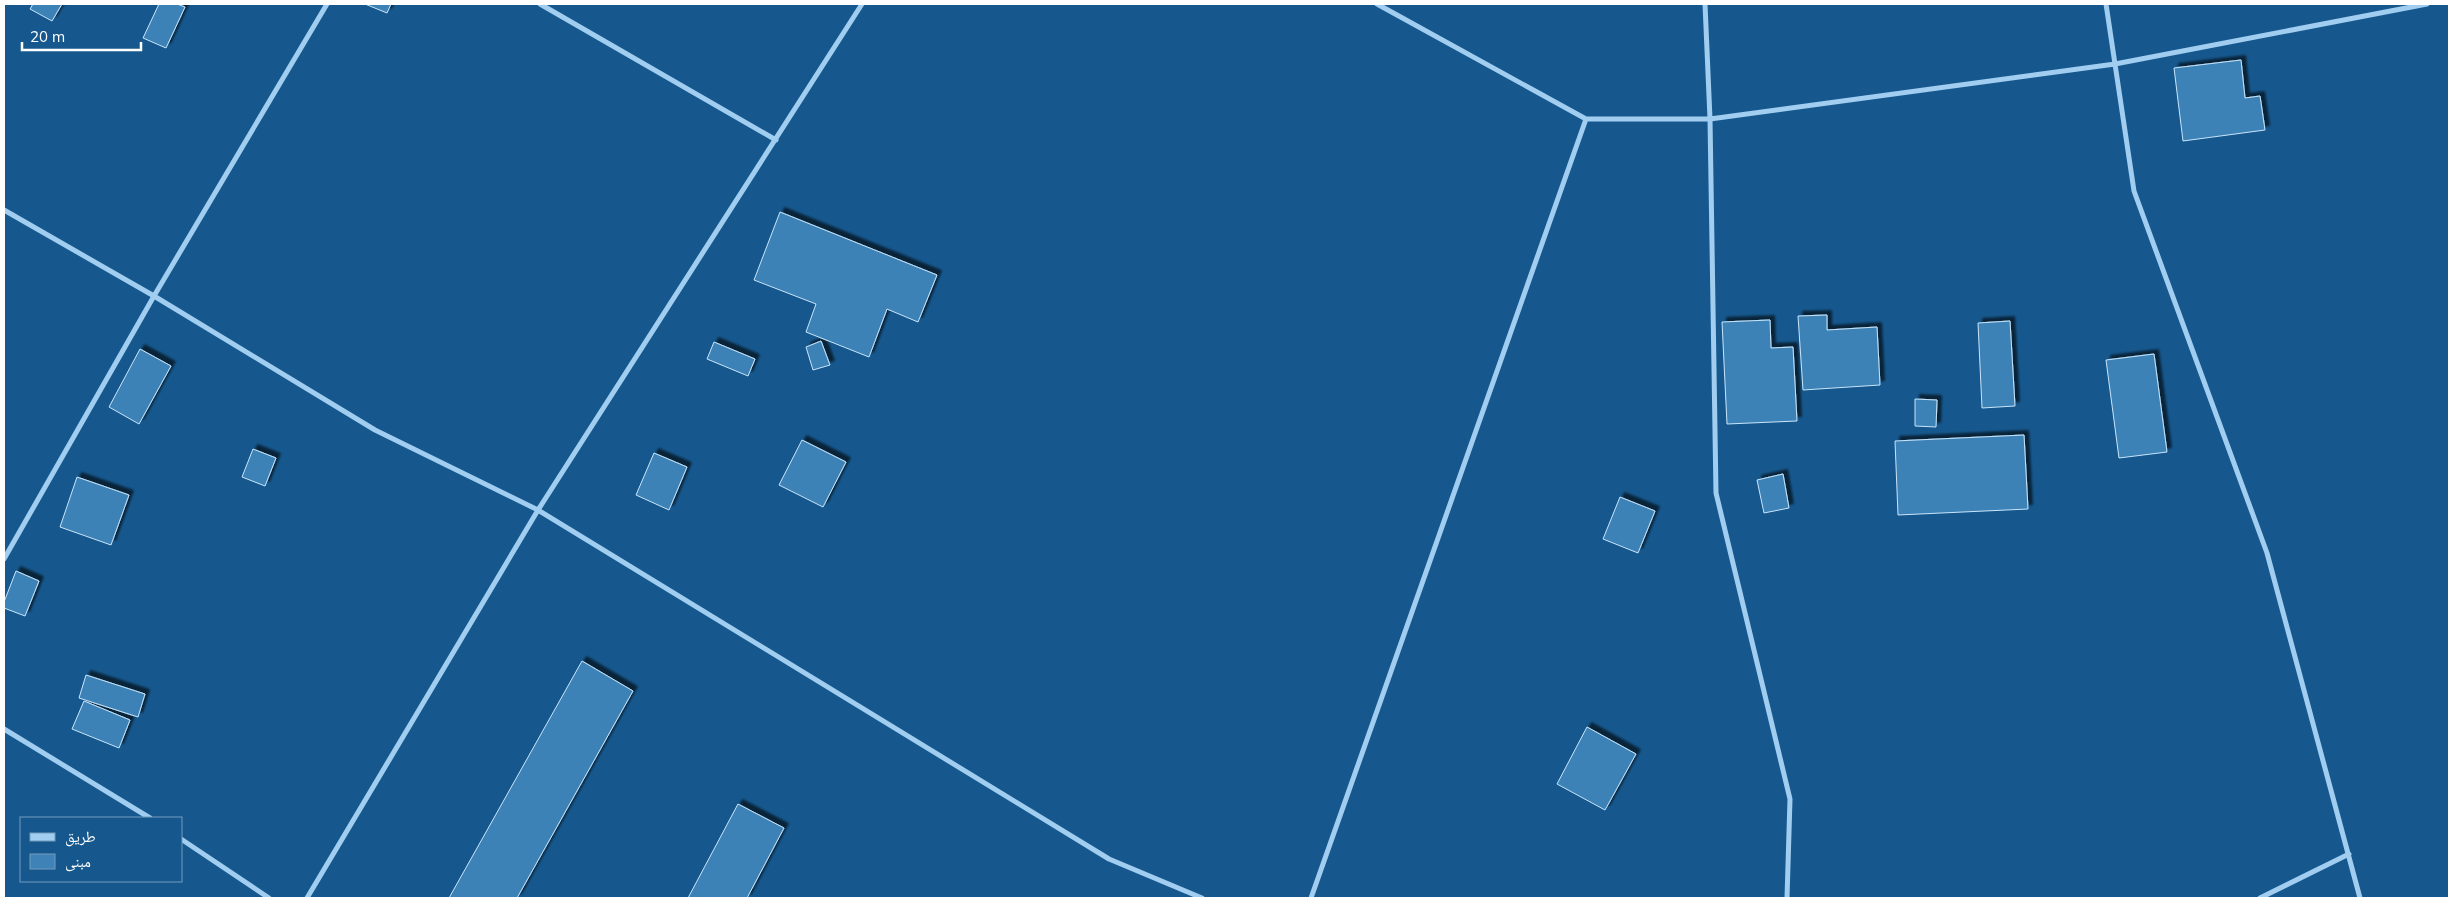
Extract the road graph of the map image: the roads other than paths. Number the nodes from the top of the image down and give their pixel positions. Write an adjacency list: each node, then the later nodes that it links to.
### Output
1 (327, 4): 13 (street)
2 (540, 4): 11 (street)
3 (862, 4): 11 (street)
4 (1377, 4): 10 (street)
5 (1704, 4): 9 (street)
6 (2106, 4): 8 (street)
7 (2427, 4): 8 (street)
8 (2115, 64): 9 (street); 19 (street)
9 (1710, 119): 10 (street); 24 (street)
10 (1586, 120): 23 (street)
11 (776, 140): 14 (street)
12 (4, 210): 13 (street)
13 (154, 296): 14 (street); 15 (street)
14 (538, 510): 21 (street); 22 (street)
15 (4, 559)
16 (4, 729): 17 (street)
17 (148, 817)
18 (182, 840): 20 (street)
19 (2348, 854): 25 (street); 26 (street)
20 (269, 898)
21 (307, 898)
22 (1202, 898)
23 (1311, 898)
24 (1787, 898)
25 (2260, 898)
26 (2360, 898)

